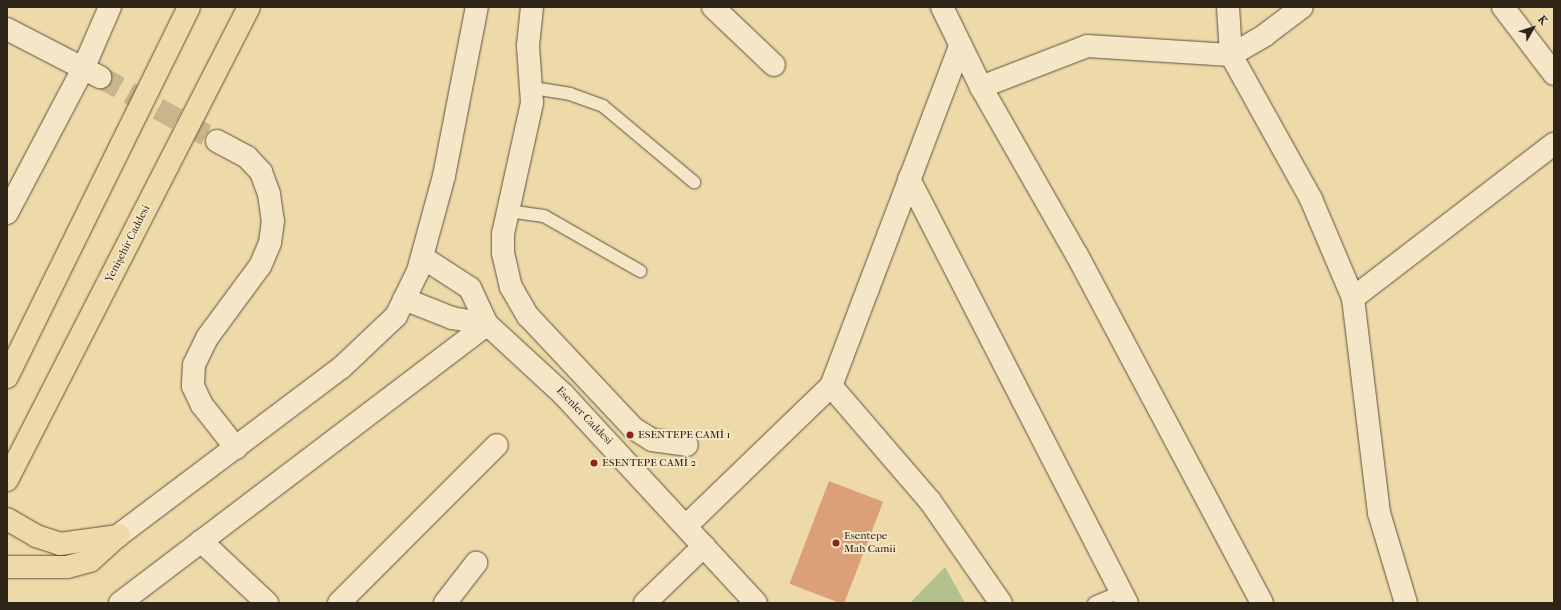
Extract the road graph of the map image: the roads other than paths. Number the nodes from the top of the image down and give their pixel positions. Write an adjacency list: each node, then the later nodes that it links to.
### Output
1 (110, 7): 15 (street)
2 (189, 7): 30 (highway)
3 (249, 7): 35 (highway, Yenişehir Caddesi)
4 (477, 7): 25 (street)
5 (532, 7): 18 (street)
6 (713, 7): 14 (street)
7 (942, 7): 12 (street)
8 (1228, 7): 13 (street)
9 (1302, 7): 13 (street)
10 (1503, 7): 16 (street)
11 (7, 29): 15 (street)
12 (960, 47): 17 (street); 21 (street)
13 (1231, 55): 17 (street); 27 (street)
14 (774, 64)
15 (92, 73): 24 (street)
16 (1554, 74)
17 (981, 87): 52 (street)
18 (533, 88): 22 (lane); 23 (street)
19 (217, 141): 34 (street)
20 (1554, 144): 27 (street)
21 (909, 179): 31 (street); 43 (street)
22 (694, 182)
23 (508, 211): 26 (lane); 32 (street)
24 (7, 213)
25 (422, 257): 28 (street); 29 (street, Esenler Caddesi)
26 (640, 271)
27 (1353, 298): 53 (street)
28 (404, 299): 29 (street); 34 (street)
29 (487, 324): 37 (street, Esenler Caddesi); 39 (street)
30 (7, 377)
31 (831, 386): 37 (street); 50 (street)
32 (687, 445)
33 (498, 446): 46 (street)
34 (236, 448): 38 (street)
35 (7, 480)
36 (7, 519): 38 (highway)
37 (686, 526): 40 (street, Esenler Caddesi)
38 (119, 535): 42 (highway)
39 (201, 540): 44 (street); 45 (street)
40 (704, 546): 48 (street); 49 (street, Esenler Caddesi)
41 (476, 563): 47 (street)
42 (7, 567)
43 (1124, 597): 51 (lane)
44 (120, 603)
45 (267, 603)
46 (339, 603)
47 (445, 603)
48 (645, 603)
49 (756, 603)
50 (1001, 603)
51 (1094, 603)
52 (1262, 603)
53 (1406, 603)

